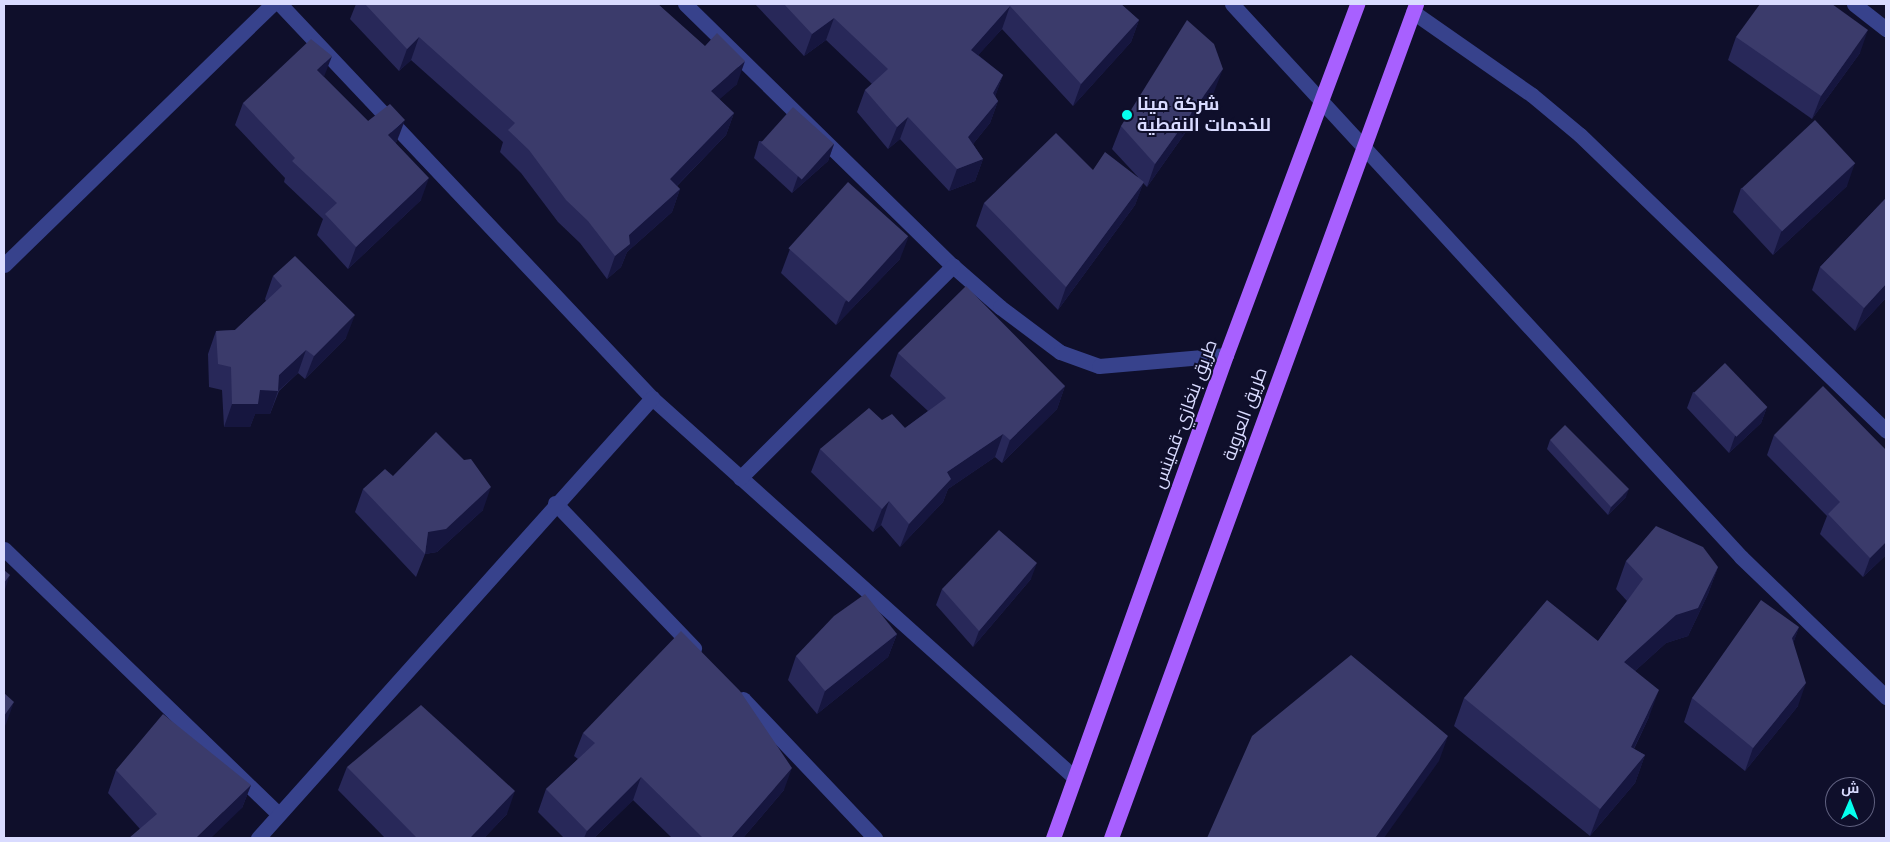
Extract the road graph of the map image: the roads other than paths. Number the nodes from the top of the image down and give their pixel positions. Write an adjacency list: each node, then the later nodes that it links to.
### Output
1 (272, 4): 11 (street)
2 (280, 4): 14 (street)
3 (685, 4): 12 (street)
4 (1232, 4): 9 (street)
5 (1357, 4): 9 (main road, طريق بنغازي-قمينس)
6 (1854, 4): 8 (street)
7 (1415, 8): 10 (main road, طريق العروبة); 15 (street)
8 (1886, 29)
9 (1321, 102): 10 (street); 13 (main road, طريق بنغازي-قمينس)
10 (1363, 148): 21 (street); 27 (main road, طريق العروبة)
11 (4, 265)
12 (953, 266): 13 (street); 16 (street)
13 (1226, 355): 22 (main road, طريق بنغازي-قمينس)
14 (652, 398): 16 (street); 17 (street)
15 (1886, 431)
16 (740, 478): 22 (street)
17 (555, 503): 19 (street); 23 (street)
18 (4, 549): 23 (street)
19 (704, 659)
20 (731, 688): 25 (street)
21 (1886, 697)
22 (1074, 777): 26 (main road, طريق بنغازي-قمينس)
23 (278, 814): 24 (street)
24 (258, 838)
25 (875, 838)
26 (1053, 838)
27 (1111, 838)

